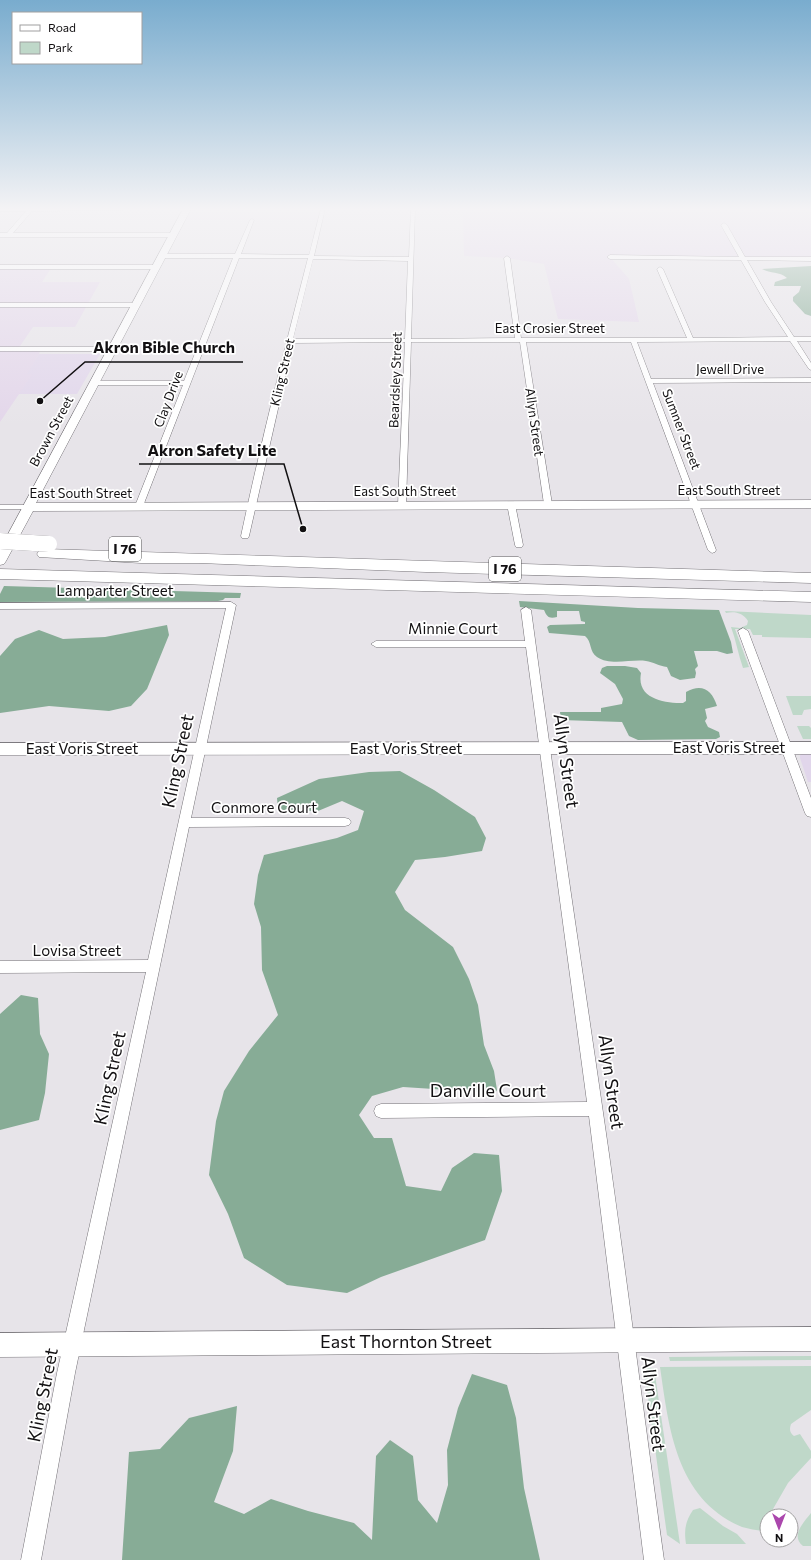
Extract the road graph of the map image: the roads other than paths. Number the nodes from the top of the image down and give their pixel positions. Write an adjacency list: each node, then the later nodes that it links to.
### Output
1 (148, 282): 9 (main road, Brown Street)
2 (228, 282): 23 (street, Clay Drive)
3 (304, 282): 16 (street, Kling Street)
4 (410, 282): 13 (street, Beardsley Street)
5 (511, 282): 14 (street, Allyn Street)
6 (666, 282): 15 (street)
7 (757, 282): 11 (street)
8 (0, 305): 9 (street)
9 (136, 305): 18 (main road, Brown Street)
10 (633, 339): 14 (street, East Crosier Street); 15 (street, East Crosier Street); 21 (street, Sumner Street)
11 (792, 339): 12 (street, East Crosier Street); 15 (street, East Crosier Street); 19 (street)
12 (811, 339)
13 (409, 340): 14 (street, East Crosier Street); 16 (street, East Crosier Street); 27 (street, Beardsley Street)
14 (521, 340): 25 (street, Allyn Street)
15 (692, 340)
16 (289, 341): 30 (street, Kling Street)
17 (0, 349): 18 (street)
18 (112, 349): 22 (main road, Brown Street)
19 (811, 368)
20 (811, 380): 21 (street, Jewell Drive)
21 (649, 381): 28 (street, Sumner Street)
22 (94, 383): 23 (street); 32 (main road, Brown Street)
23 (187, 383): 29 (street, Clay Drive)
24 (512, 504): 25 (main road, East South Street); 27 (main road, East South Street); 35 (street)
25 (548, 504): 28 (main road, East South Street)
26 (811, 504): 28 (main road, East South Street)
27 (402, 505): 30 (main road, East South Street)
28 (694, 505): 37 (street, Sumner Street)
29 (139, 506): 30 (main road, East South Street); 32 (main road, East South Street)
30 (252, 506): 33 (street, Kling Street)
31 (0, 507): 32 (street, East South Street)
32 (28, 507): 39 (main road, Brown Street)
33 (245, 536)
34 (0, 541): 36 (highway, bridge)
35 (519, 545)
36 (47, 549): 38 (highway); 41 (highway, I 76)
37 (712, 550)
38 (0, 552)
39 (0, 561)
40 (0, 574): 42 (highway, I 76)
41 (811, 578)
42 (811, 597)
43 (231, 605): 44 (street, Lamparter Street); 52 (street, Kling Street)
44 (0, 606)
45 (526, 610): 48 (street, Allyn Street)
46 (743, 631): 49 (street)
47 (376, 644): 48 (street, Minnie Court)
48 (531, 644): 53 (street, Allyn Street)
49 (786, 748): 50 (main road, East Voris Street); 53 (main road, East Voris Street); 54 (street)
50 (811, 748)
51 (0, 749): 52 (main road, East Voris Street)
52 (199, 749): 53 (main road, East Voris Street); 56 (street, Kling Street)
53 (544, 749): 59 (street, Allyn Street)
54 (811, 813)
55 (344, 822): 56 (street, Conmore Court)
56 (184, 823): 57 (street, Kling Street)
57 (154, 966): 58 (street, Lovisa Street); 63 (street, Kling Street)
58 (0, 967)
59 (595, 1109): 60 (street, Danville Court); 62 (street, Allyn Street)
60 (381, 1111)
61 (811, 1338): 62 (main road, East Thornton Street)
62 (626, 1340): 63 (main road, East Thornton Street); 66 (street, Allyn Street)
63 (72, 1344): 64 (main road, East Thornton Street); 65 (street, Kling Street)
64 (0, 1345)
65 (31, 1560)
66 (654, 1560)

